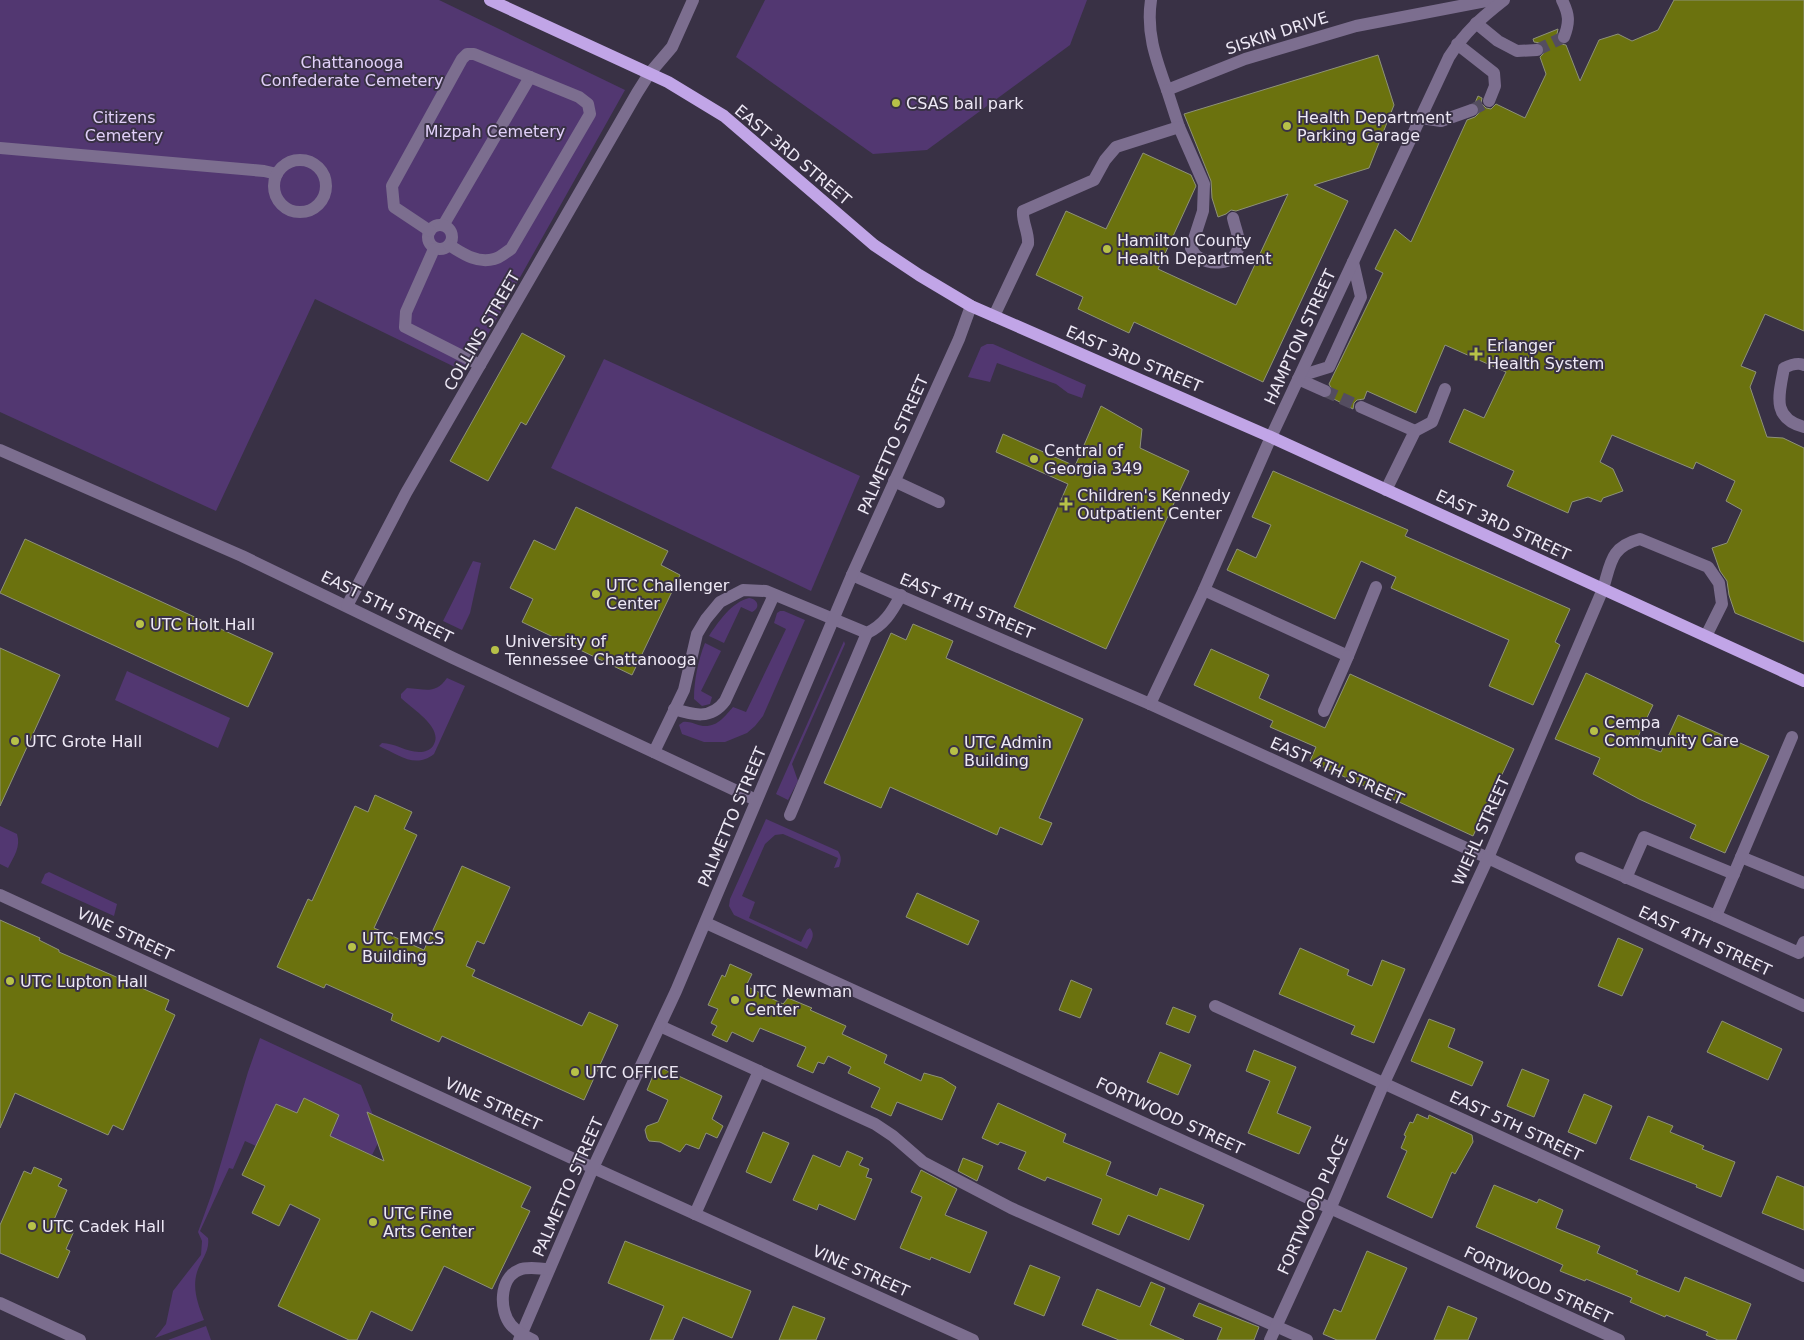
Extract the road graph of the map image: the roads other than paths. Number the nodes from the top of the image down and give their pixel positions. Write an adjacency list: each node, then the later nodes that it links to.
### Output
1 (490, 0): 11 (main road, EAST 3RD STREET)
2 (694, 0): 11 (street, COLLINS STREET)
3 (1151, 0): 13 (street)
4 (1491, 0): 13 (street, SISKIN DRIVE)
5 (1504, 0): 7 (street, HAMPTON STREET)
6 (1562, 0): 8 (street)
7 (1476, 23): 9 (street, HAMPTON STREET); 10 (street)
8 (1564, 37)
9 (1457, 44): 14 (street); 16 (street, HAMPTON STREET)
10 (1537, 50)
11 (649, 74): 26 (main road, EAST 3RD STREET); 28 (street, COLLINS STREET)
12 (530, 77): 21 (street); 22 (street); 23 (street)
13 (1167, 90): 17 (street)
14 (1489, 101)
15 (1472, 110): 16 (street)
16 (1421, 118): 25 (street, HAMPTON STREET)
17 (1179, 127): 20 (street); 27 (street)
18 (0, 148): 19 (street)
19 (278, 174): 19 (street)
20 (1233, 218)
21 (444, 224): 22 (street); 23 (street)
22 (430, 231): 24 (street)
23 (449, 245): 24 (street)
24 (434, 248): 28 (street)
25 (1353, 262): 30 (street, HAMPTON STREET); 30 (street)
26 (971, 306): 27 (main road, EAST 3RD STREET); 38 (street, PALMETTO STREET)
27 (994, 316): 36 (main road, EAST 3RD STREET)
28 (480, 365): 47 (street, COLLINS STREET)
29 (1804, 365): 34 (street)
30 (1299, 378): 32 (street); 36 (street, HAMPTON STREET)
31 (1445, 389): 35 (street)
32 (1325, 391)
33 (1361, 407): 35 (street)
34 (1804, 428)
35 (1415, 430): 39 (street)
36 (1271, 437): 39 (main road, EAST 3RD STREET); 44 (street, HAMPTON STREET)
37 (0, 450): 47 (street, EAST 5TH STREET)
38 (894, 482): 40 (street); 41 (street, PALMETTO STREET)
39 (1386, 490): 43 (main road, EAST 3RD STREET)
40 (939, 502)
41 (852, 574): 46 (street, EAST 4TH STREET); 48 (street, PALMETTO STREET)
42 (1376, 587): 51 (street)
43 (1604, 589): 50 (main road, EAST 3RD STREET); 50 (street, WIEHL STREET); 61 (street, WIEHL STREET)
44 (1204, 590): 51 (street); 53 (street, HAMPTON STREET)
45 (774, 594): 48 (street); 54 (street); 54 (street)
46 (901, 596): 49 (street); 53 (street, EAST 4TH STREET)
47 (348, 606): 57 (street, EAST 5TH STREET)
48 (834, 619): 49 (street); 58 (street, PALMETTO STREET)
49 (867, 633): 59 (street)
50 (1706, 636): 52 (main road, EAST 3RD STREET)
51 (1348, 656): 55 (street)
52 (1804, 681)
53 (1150, 704): 61 (street, EAST 4TH STREET)
54 (674, 709): 57 (street)
55 (1324, 712)
56 (1792, 737): 60 (street)
57 (654, 752): 58 (street, EAST 5TH STREET)
58 (756, 800): 68 (street, PALMETTO STREET)
59 (790, 816)
60 (1741, 857): 63 (street); 65 (street)
61 (1488, 858): 71 (street, EAST 4TH STREET); 74 (street, WIEHL STREET)
62 (1582, 858): 64 (street)
63 (1734, 874): 64 (street); 67 (street)
64 (1626, 878): 67 (street)
65 (1804, 884)
66 (0, 895): 75 (street, VINE STREET)
67 (1716, 916): 69 (street)
68 (706, 923): 72 (street, PALMETTO STREET); 76 (street, FORTWOOD STREET)
69 (1804, 942)
70 (1215, 1006): 74 (street, EAST 5TH STREET)
71 (1804, 1006)
72 (660, 1026): 73 (street); 75 (street, PALMETTO STREET)
73 (759, 1071): 77 (street); 81 (street)
74 (1384, 1084): 76 (street, FORTWOOD PLACE); 79 (street, EAST 5TH STREET)
75 (593, 1168): 77 (street, VINE STREET); 78 (street, PALMETTO STREET)
76 (1331, 1207): 81 (street, FORTWOOD PLACE); 87 (street, FORTWOOD STREET)
77 (695, 1214): 84 (street, VINE STREET)
78 (550, 1269): 82 (street, PALMETTO STREET); 82 (street)
79 (1804, 1276)
80 (0, 1303): 83 (street)
81 (1276, 1326): 85 (street, FORTWOOD PLACE); 86 (street)
82 (524, 1338)
83 (80, 1340)
84 (973, 1340)
85 (1270, 1340)
86 (1307, 1340)
87 (1619, 1340)

